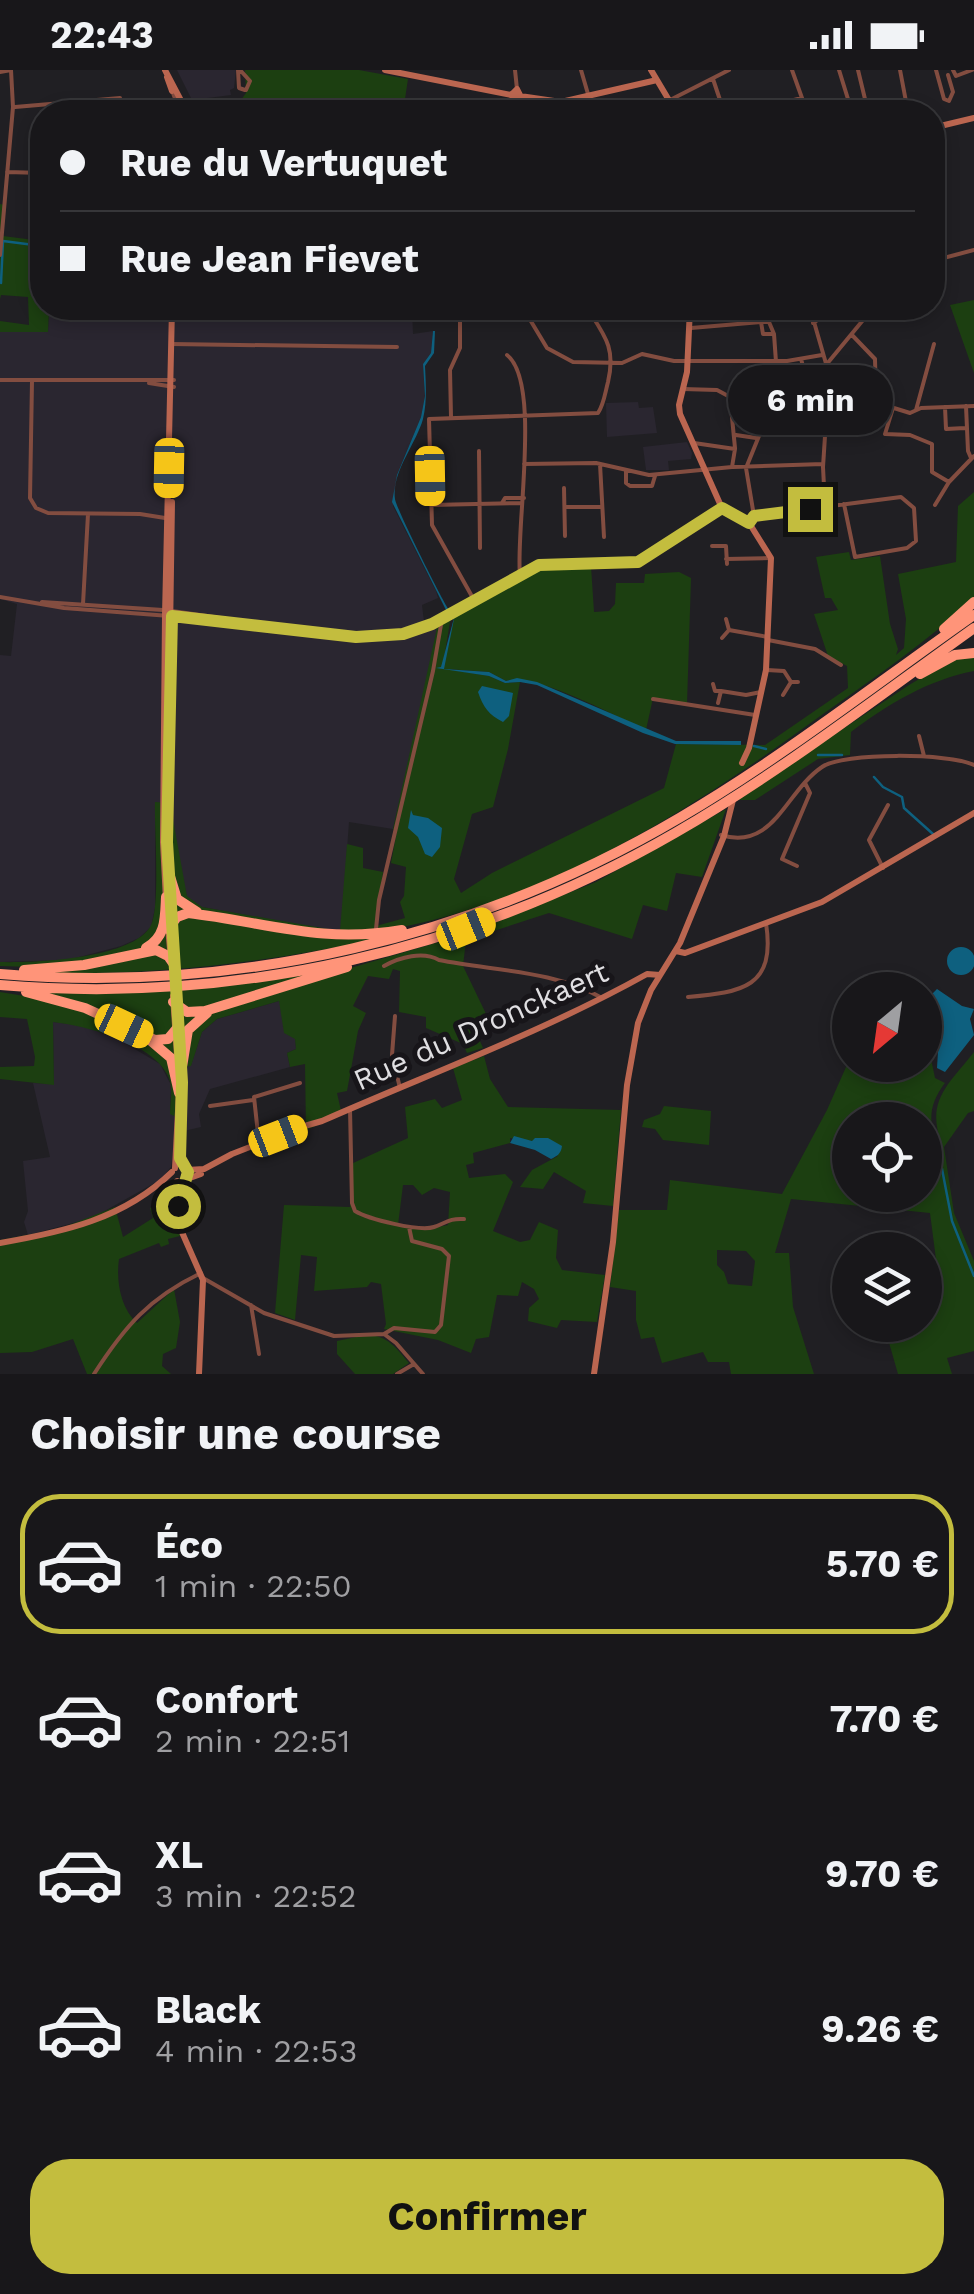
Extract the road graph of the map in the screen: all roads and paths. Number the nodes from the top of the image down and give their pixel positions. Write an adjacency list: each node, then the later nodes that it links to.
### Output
1 (11, 70): 15 (street); 37 (street)
2 (167, 70): 26 (main road)
3 (386, 70): 17 (main road)
4 (396, 70): 17 (main road)
5 (515, 70): 21 (street)
6 (581, 70): 22 (street)
7 (651, 70): 20 (main road)
8 (729, 70): 19 (street)
9 (792, 70): 24 (street)
10 (839, 70): 33 (street)
11 (858, 70): 34 (street)
12 (900, 70): 35 (street)
13 (936, 70): 18 (street)
14 (972, 70): 16 (street)
15 (0, 72)
16 (951, 73): 18 (street); 18 (street)
17 (422, 77): 21 (main road)
18 (938, 78)
19 (713, 79): 30 (street); 31 (street)
20 (657, 80): 22 (main road); 30 (main road)
21 (516, 94): 27 (street); 28 (main road)
22 (588, 96): 29 (main road)
23 (120, 98): 25 (street)
24 (802, 98): 32 (street)
25 (99, 100)
26 (181, 100)
27 (515, 100)
28 (544, 100)
29 (565, 100)
30 (670, 100)
31 (746, 100)
32 (794, 100)
33 (848, 100)
34 (864, 100)
35 (906, 100)
36 (30, 106): 37 (street)
37 (14, 108): 40 (street)
38 (974, 117): 39 (main road)
39 (945, 123)
40 (7, 172): 41 (street); 42 (street)
41 (30, 173)
42 (1, 204): 44 (street)
43 (974, 250): 45 (street)
44 (0, 255)
45 (945, 258)
46 (174, 320): 59 (main road)
47 (460, 320): 82 (street)
48 (529, 320): 66 (street)
49 (594, 320): 66 (street)
50 (689, 320): 56 (main road)
51 (813, 320): 55 (street)
52 (818, 320): 55 (street)
53 (864, 320): 58 (street)
54 (761, 322): 56 (street); 57 (street); 57 (street)
55 (814, 323): 63 (street)
56 (689, 328): 65 (main road)
57 (774, 334): 67 (street)
58 (852, 335): 68 (street); 75 (street)
59 (173, 344): 61 (street); 71 (main road)
60 (934, 344): 80 (street)
61 (397, 346)
62 (507, 355): 81 (street)
63 (822, 356): 64 (street); 68 (street)
64 (802, 359): 67 (street); 72 (street)
65 (688, 361): 66 (street); 67 (street); 73 (main road)
66 (612, 362): 81 (street)
67 (776, 362)
68 (826, 365): 72 (street); 74 (street)
69 (0, 380): 70 (street)
70 (32, 380): 71 (street); 109 (street)
71 (172, 384): 110 (main road)
72 (808, 385): 85 (street)
73 (683, 389): 84 (street); 86 (main road)
74 (830, 396): 75 (street); 92 (street)
75 (875, 402): 79 (street)
76 (966, 406): 77 (street); 78 (street); 83 (street)
77 (974, 406)
78 (945, 407): 80 (street); 83 (street)
79 (893, 408): 80 (street); 98 (street)
80 (916, 410)
81 (523, 417): 82 (street); 90 (street)
82 (452, 418): 103 (street)
83 (967, 428): 89 (street)
84 (736, 435): 85 (street); 87 (street)
85 (758, 438): 94 (street)
86 (692, 444): 87 (street); 95 (main road)
87 (735, 449): 93 (street)
88 (479, 451): 101 (street)
89 (972, 457): 98 (street)
90 (524, 464): 91 (street); 100 (street)
91 (600, 464): 96 (street); 106 (street)
92 (824, 464): 94 (street); 105 (street)
93 (732, 467): 94 (street); 95 (street)
94 (746, 468): 111 (street)
95 (702, 470): 97 (street); 108 (main road)
96 (626, 471): 97 (street); 97 (street)
97 (654, 474)
98 (949, 482): 104 (street)
99 (564, 488): 107 (street)
100 (524, 500): 101 (street); 117 (street)
101 (479, 504): 103 (street); 115 (street)
102 (844, 504): 102 (street); 105 (street)
103 (431, 505): 119 (street)
104 (935, 505)
105 (825, 506): 111 (street)
106 (601, 507): 107 (street); 113 (street)
107 (565, 508): 112 (street)
108 (722, 508): 111 (main road); 117 (street)
109 (88, 513): 110 (street); 121 (street)
110 (170, 514): 122 (main road)
111 (751, 520): 116 (main road)
112 (565, 536)
113 (604, 537)
114 (712, 546): 116 (street)
115 (480, 548)
116 (770, 558): 129 (main road)
117 (520, 575): 119 (street)
118 (0, 597): 121 (street)
119 (474, 600): 124 (street)
120 (974, 602): 135 (highway)
121 (83, 607): 122 (street)
122 (168, 613): 124 (street); 153 (main road); 154 (main road)
123 (974, 615): 135 (highway)
124 (442, 619): 159 (street)
125 (726, 619): 126 (street)
126 (729, 630): 128 (street); 129 (street)
127 (974, 632): 133 (highway); 143 (highway)
128 (722, 638)
129 (768, 639): 131 (street); 132 (main road)
130 (974, 653): 133 (highway)
131 (841, 664)
132 (766, 670): 137 (main road); 138 (street)
133 (920, 674): 143 (highway)
134 (713, 684): 136 (street)
135 (873, 686): 155 (highway)
136 (721, 691): 137 (street); 140 (street)
137 (761, 692): 141 (main road)
138 (783, 695)
139 (654, 698): 141 (street)
140 (718, 702)
141 (755, 715): 146 (main road)
142 (919, 736): 144 (street)
143 (812, 744): 155 (highway)
144 (924, 756): 145 (street); 147 (street)
145 (974, 765)
146 (739, 773)
147 (805, 783): 150 (street); 151 (street)
148 (888, 805): 152 (street)
149 (974, 812): 152 (main road)
150 (722, 835): 160 (main road)
151 (797, 866)
152 (883, 868): 157 (main road)
153 (168, 870): 156 (highway); 158 (main road)
154 (166, 897): 158 (main road); 161 (highway)
155 (489, 914): 156 (highway); 164 (highway); 166 (highway); 170 (highway)
156 (207, 916): 158 (highway)
157 (766, 923): 160 (main road); 167 (street)
158 (170, 926): 162 (main road)
159 (376, 929)
160 (677, 948): 165 (main road)
161 (118, 958): 162 (highway); 164 (highway)
162 (172, 963): 169 (main road, bridge)
163 (384, 966): 168 (street)
164 (0, 971)
165 (658, 978): 168 (main road, Rue du Dronckaert); 195 (main road)
166 (0, 986): 172 (highway)
167 (688, 996)
168 (602, 998): 176 (main road, Rue du Dronckaert)
169 (175, 1000): 170 (highway); 173 (main road)
170 (226, 1005): 174 (highway)
171 (395, 1016): 176 (street)
172 (124, 1026): 173 (highway); 177 (highway)
173 (177, 1029): 174 (main road); 177 (main road)
174 (182, 1067): 182 (main road)
175 (300, 1083): 178 (street)
176 (400, 1088): 180 (main road, Rue du Dronckaert)
177 (179, 1094): 182 (main road)
178 (253, 1100): 179 (street); 181 (street)
179 (210, 1106)
180 (350, 1109): 181 (main road, Rue du Dronckaert); 184 (street)
181 (258, 1139): 182 (main road, Rue du Dronckaert)
182 (180, 1175): 185 (main road); 186 (main road)
183 (464, 1219): 184 (street)
184 (408, 1226): 188 (street)
185 (0, 1243)
186 (202, 1275): 187 (street); 191 (street); 192 (main road)
187 (251, 1305): 188 (street); 189 (street)
188 (384, 1334): 190 (street)
189 (259, 1354)
190 (414, 1364): 193 (street); 194 (street)
191 (94, 1374)
192 (199, 1374)
193 (397, 1374)
194 (423, 1374)
195 (594, 1374)

